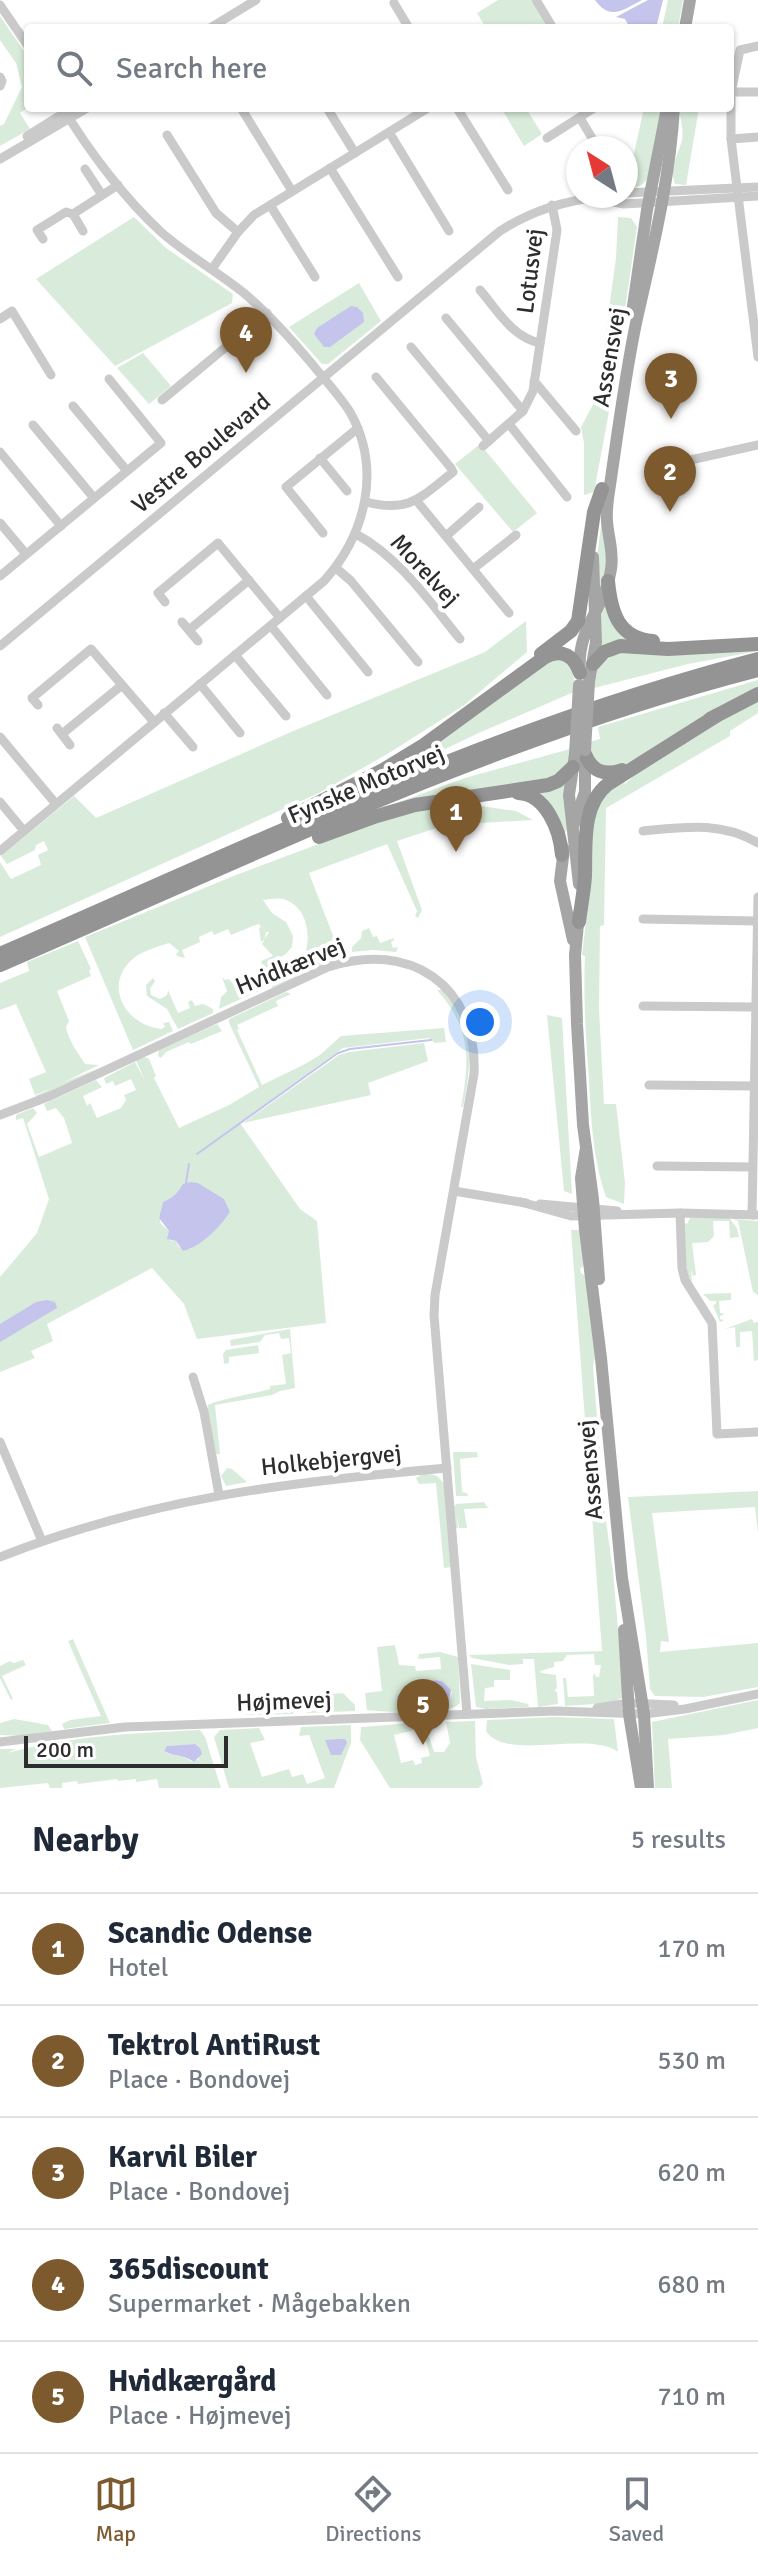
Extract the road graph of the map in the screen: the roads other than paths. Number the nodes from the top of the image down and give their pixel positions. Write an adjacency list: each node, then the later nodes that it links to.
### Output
1 (256, 0): 6 (street)
2 (536, 0): 8 (street)
3 (690, 0): 9 (main road)
4 (394, 3): 7 (street)
5 (0, 5): 10 (street)
6 (217, 24)
7 (407, 24)
8 (551, 24)
9 (686, 24)
10 (24, 40)
11 (758, 46): 13 (street)
12 (0, 77): 14 (street)
13 (734, 78)
14 (0, 86)
15 (734, 92): 16 (street)
16 (758, 92)
17 (69, 112): 33 (street); 35 (street); 38 (street, Morelvej)
18 (243, 112): 41 (street)
19 (329, 112): 34 (street)
20 (422, 112): 27 (street)
21 (459, 112): 40 (street)
22 (588, 112): 26 (street)
23 (667, 112): 45 (main road, Assensvej)
24 (674, 112): 45 (main road, Assensvej)
25 (731, 112): 32 (street)
26 (580, 118): 29 (street); 31 (street)
27 (389, 132): 34 (street); 53 (street)
28 (167, 135): 54 (street)
29 (591, 136)
30 (758, 137): 32 (street)
31 (547, 138)
32 (731, 139): 42 (street)
33 (0, 153)
34 (355, 153): 36 (street)
35 (0, 159)
36 (330, 168): 41 (street); 58 (street)
37 (85, 169): 44 (street)
38 (118, 185): 44 (street); 56 (street, Morelvej)
39 (758, 187): 42 (street, Vestre Boulevard)
40 (508, 190)
41 (292, 191): 49 (street)
42 (737, 192): 45 (street, Vestre Boulevard); 46 (street, Vestre Boulevard); 65 (street)
43 (638, 194): 45 (street, Vestre Boulevard)
44 (102, 195): 51 (street)
45 (656, 196): 47 (street, Vestre Boulevard); 83 (main road, Assensvej); 101 (main road, Assensvej)
46 (758, 196)
47 (638, 200)
48 (566, 202): 50 (street, Vestre Boulevard)
49 (270, 205): 54 (street); 57 (street)
50 (552, 205): 63 (street, Lotusvej); 67 (street, Vestre Boulevard)
51 (73, 214): 52 (street); 55 (street)
52 (83, 231)
53 (449, 231)
54 (238, 232): 56 (street)
55 (43, 239)
56 (212, 269): 60 (street, Morelvej)
57 (315, 277)
58 (398, 277)
59 (480, 290): 63 (street, Lotusvej)
60 (267, 313): 67 (street, Morelvej); 71 (street)
61 (446, 318): 73 (street)
62 (0, 319): 66 (street)
63 (540, 343): 70 (street, Lotusvej)
64 (411, 347): 74 (street, Lotusvej)
65 (758, 357)
66 (51, 375)
67 (324, 377): 76 (street, Morelvej); 111 (street, Vestre Boulevard)
68 (376, 377): 87 (street)
69 (109, 379): 82 (street)
70 (534, 381): 73 (street, Lotusvej); 77 (street)
71 (162, 400)
72 (73, 406): 82 (street)
73 (523, 411): 74 (street, Lotusvej)
74 (509, 424): 85 (street)
75 (33, 425): 86 (street)
76 (358, 428): 80 (street); 88 (street, Morelvej)
77 (576, 431)
78 (758, 445): 81 (street)
79 (0, 452): 91 (street)
80 (320, 458): 84 (street); 92 (street)
81 (686, 461)
82 (127, 471): 86 (street)
83 (602, 489): 104 (main road, Assensvej); 125 (highway)
84 (347, 491)
85 (567, 497)
86 (94, 498): 91 (street)
87 (416, 500): 88 (street); 95 (street)
88 (366, 502): 93 (street, Morelvej)
89 (479, 507): 95 (street)
90 (0, 523): 96 (street)
91 (61, 526): 96 (street)
92 (323, 533)
93 (356, 534): 97 (street, Morelvej); 108 (street, Morelvej)
94 (516, 535): 98 (street)
95 (446, 536): 98 (street)
96 (26, 554): 99 (street)
97 (336, 568): 102 (street, Morelvej); 115 (street)
98 (473, 569): 105 (street)
99 (0, 576)
100 (249, 580): 103 (street); 106 (street); 109 (street)
101 (608, 581): 104 (main road, Assensvej); 112 (highway)
102 (306, 596): 106 (street, Morelvej); 117 (street)
103 (165, 602)
104 (595, 611): 118 (main road, Assensvej)
105 (509, 613)
106 (280, 618): 107 (street, Morelvej)
107 (271, 626): 113 (street, Morelvej); 122 (street)
108 (460, 639)
109 (198, 641)
110 (758, 644): 112 (highway)
111 (0, 646)
112 (713, 646): 118 (highway)
113 (235, 655): 119 (street, Morelvej); 126 (street)
114 (758, 659): 145 (highway, Fynske Motorvej)
115 (418, 662)
116 (758, 670): 143 (highway, Fynske Motorvej)
117 (368, 672)
118 (585, 676): 125 (highway); 133 (main road, Assensvej, bridge)
119 (200, 684): 124 (street, Morelvej); 129 (street)
120 (122, 685): 123 (street); 128 (street); 131 (street)
121 (758, 694): 127 (highway)
122 (327, 695)
123 (38, 705)
124 (164, 713): 128 (street, Morelvej); 132 (street)
125 (466, 715): 145 (highway)
126 (286, 716)
127 (716, 716): 133 (highway); 148 (highway)
128 (154, 722): 136 (street, Morelvej)
129 (240, 733)
130 (0, 737): 136 (street)
131 (70, 745)
132 (193, 747)
133 (579, 756): 134 (highway); 137 (main road, Assensvej)
134 (473, 795): 142 (highway); 143 (highway)
135 (0, 802): 138 (street)
136 (56, 804): 138 (street, Morelvej)
137 (573, 827): 142 (main road, Assensvej); 148 (main road, Assensvej)
138 (24, 831): 141 (street, Morelvej)
139 (643, 831): 140 (street)
140 (758, 843)
141 (0, 851)
142 (562, 855): 150 (main road, Assensvej)
143 (194, 881): 151 (highway, Fynske Motorvej)
144 (758, 897): 147 (street)
145 (116, 903): 149 (highway, Fynske Motorvej)
146 (643, 919): 147 (street)
147 (756, 921): 152 (street)
148 (579, 922): 150 (main road, Assensvej)
149 (0, 954)
150 (575, 955): 161 (main road, Assensvej)
151 (0, 965)
152 (757, 972): 154 (street)
153 (643, 1006): 154 (street)
154 (755, 1007): 156 (street)
155 (649, 1085): 156 (street)
156 (754, 1086): 159 (street)
157 (0, 1115): 160 (street, Hvidkærvej)
158 (657, 1166): 159 (street)
159 (752, 1167): 163 (street)
160 (454, 1191): 161 (street); 167 (street, Hvidkærvej)
161 (589, 1212): 162 (street); 171 (main road, Assensvej)
162 (680, 1213): 163 (street); 165 (street)
163 (755, 1215)
164 (193, 1377): 168 (street)
165 (758, 1432)
166 (0, 1442): 169 (street)
167 (447, 1468): 168 (street, Holkebjergvej); 174 (street, Hvidkærvej)
168 (219, 1495): 169 (street, Holkebjergvej)
169 (42, 1541): 170 (street, Holkebjergvej)
170 (0, 1557)
171 (622, 1578): 173 (main road, Assensvej); 173 (main road, Assensvej)
172 (758, 1694): 173 (street, Højmevej)
173 (637, 1709): 174 (street, Højmevej); 176 (main road, Assensvej)
174 (467, 1714): 175 (street, Højmevej)
175 (0, 1742)
176 (644, 1788)

